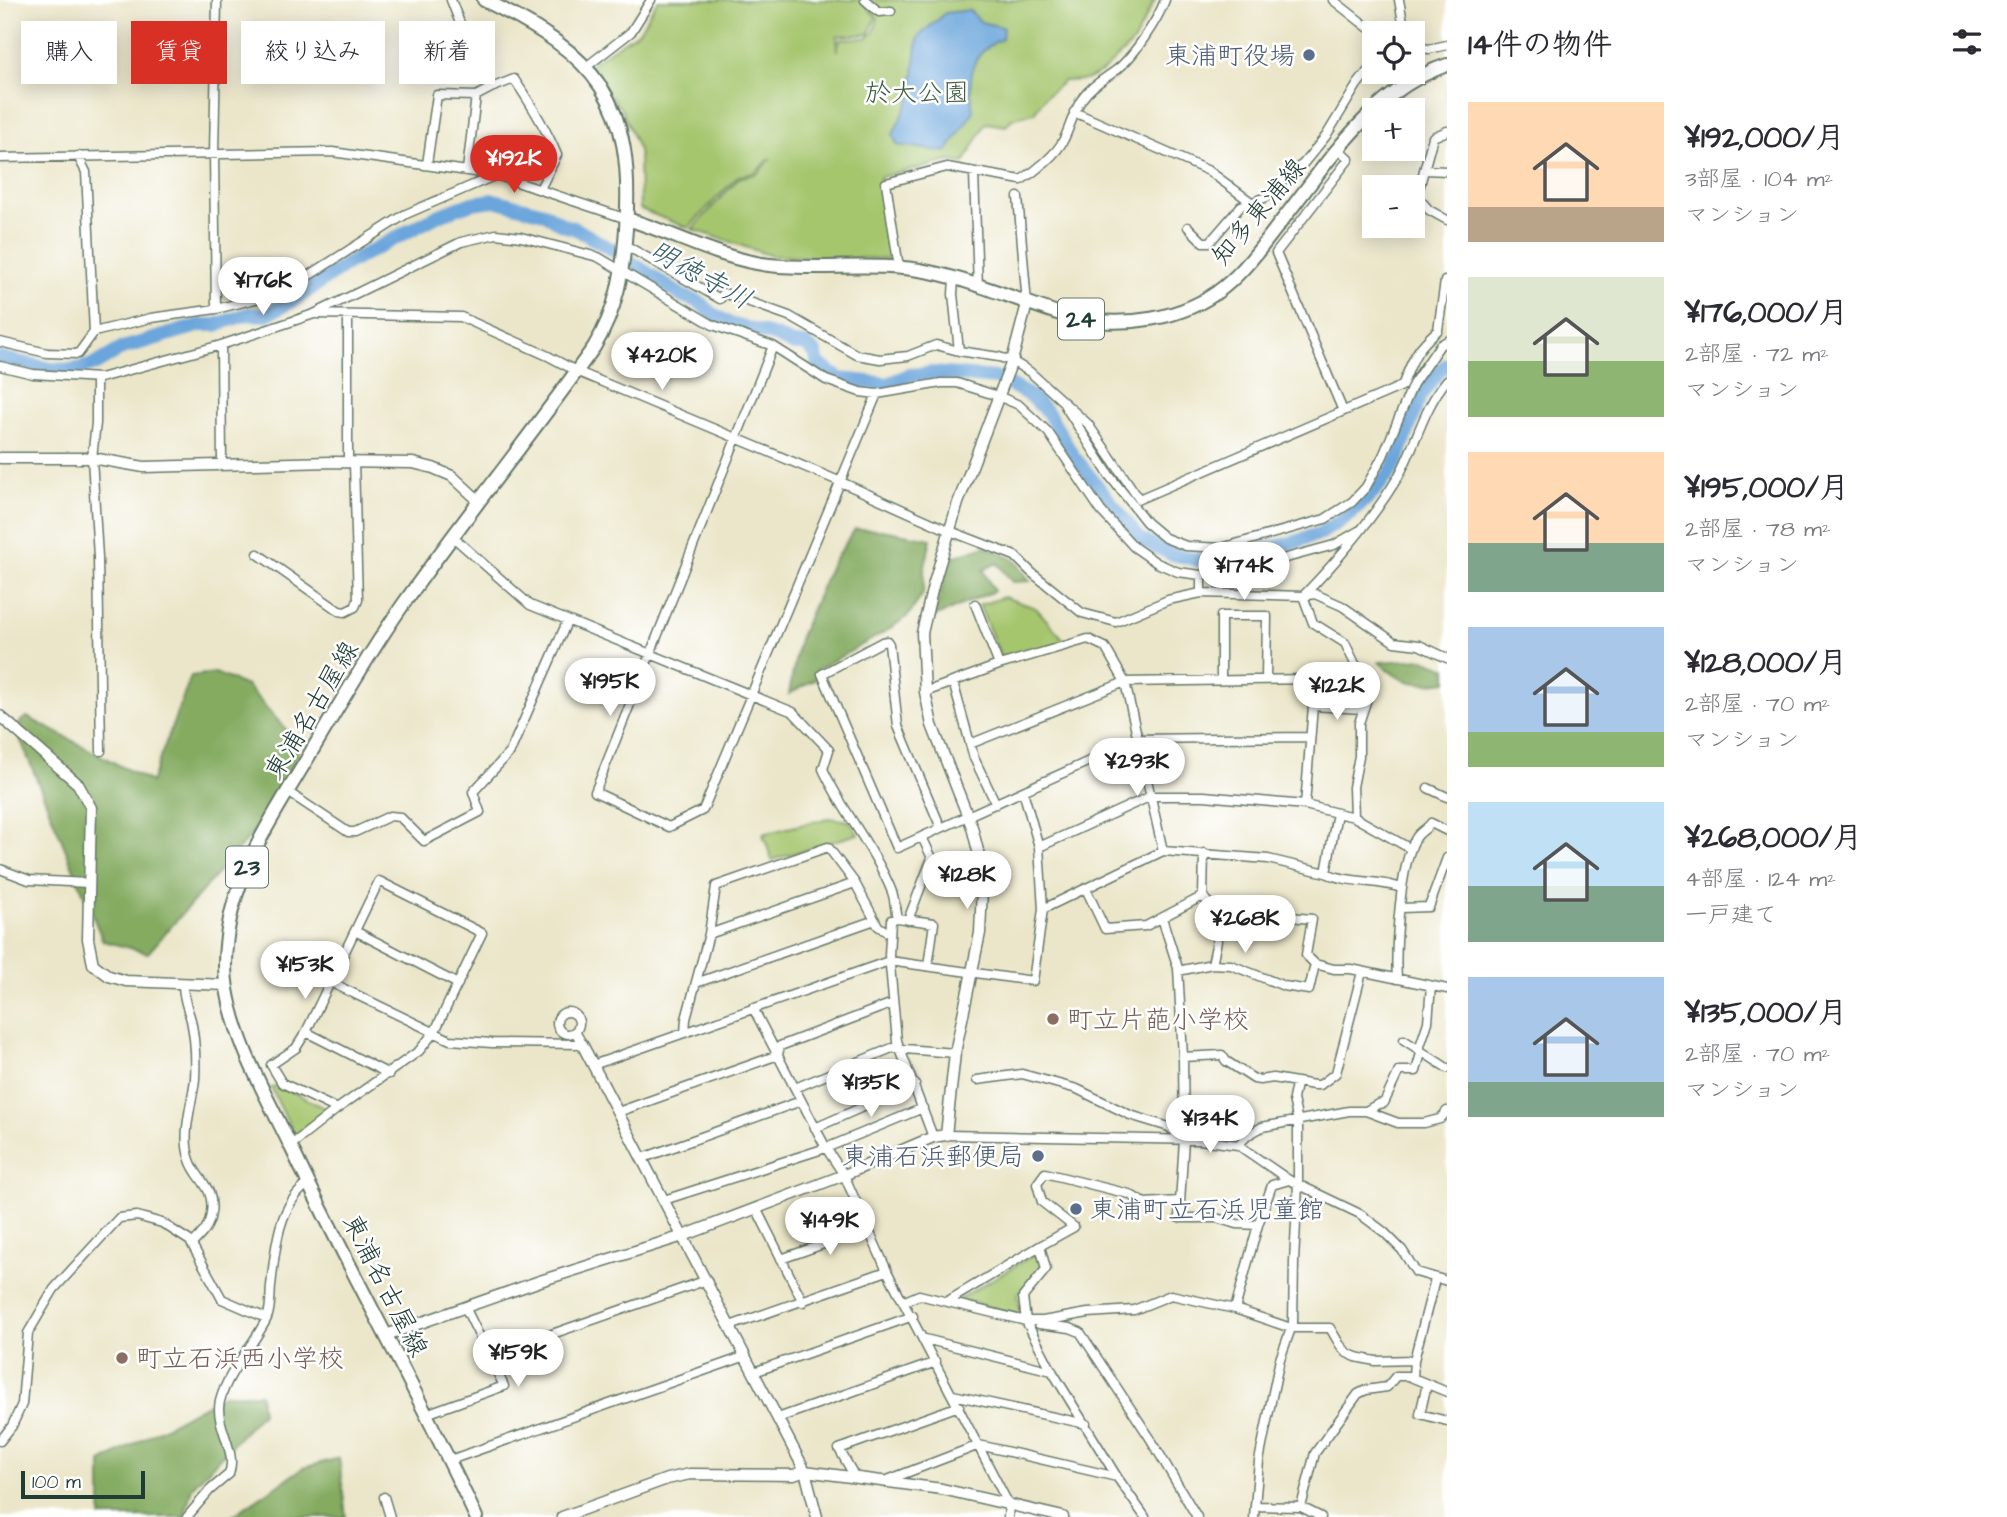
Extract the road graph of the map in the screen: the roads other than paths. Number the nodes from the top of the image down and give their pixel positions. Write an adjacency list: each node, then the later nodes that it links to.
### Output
1 (217, 0): 24 (street)
2 (484, 0): 15 (main road, 東浦名古屋線 / 23)
3 (651, 0): 15 (street)
4 (865, 0): 9 (street)
5 (1165, 0): 21 (street)
6 (1333, 0): 11 (street)
7 (1399, 0): 10 (street)
8 (452, 1): 19 (street)
9 (891, 11)
10 (1403, 21)
11 (1362, 23)
12 (1447, 45): 13 (street)
13 (1425, 49)
14 (1447, 65): 16 (main road, 知多東浦線 / 24)
15 (586, 67): 36 (main road, 東浦名古屋線 / 23)
16 (1425, 72)
17 (1362, 79): 35 (street)
18 (1403, 84): 23 (main road, 知多東浦線 / 24)
19 (491, 88): 20 (street); 33 (street)
20 (476, 96): 27 (street); 28 (street)
21 (1074, 112): 31 (street); 35 (street)
22 (1447, 131): 29 (street)
23 (1338, 149): 45 (main road, 知多東浦線 / 24); 63 (street)
24 (214, 154): 25 (street); 27 (street); 46 (street)
25 (78, 156): 26 (street); 49 (street)
26 (0, 158)
27 (427, 164): 28 (street)
28 (467, 170): 32 (street)
29 (1425, 170): 30 (street); 37 (street)
30 (1447, 171)
31 (974, 173): 40 (street); 44 (street)
32 (496, 175): 33 (street); 46 (street)
33 (540, 189): 36 (street)
34 (1018, 197): 45 (street)
35 (1251, 202): 38 (street)
36 (627, 219): 39 (main road, 東浦名古屋線 / 23); 40 (main road, 知多東浦線 / 24)
37 (1447, 220)
38 (1188, 227)
39 (625, 244): 41 (main road, 東浦名古屋線 / 23); 54 (street)
40 (899, 268): 42 (main road, 知多東浦線 / 24)
41 (623, 270): 47 (street); 53 (street); 57 (main road, 東浦名古屋線 / 23)
42 (954, 279): 44 (main road, 知多東浦線 / 24); 54 (street)
43 (1447, 281): 63 (street)
44 (978, 287): 45 (main road, 知多東浦線 / 24)
45 (1027, 304): 55 (street)
46 (216, 309): 49 (street)
47 (314, 314): 48 (street); 52 (street)
48 (348, 315): 57 (street); 67 (street)
49 (94, 332): 51 (street)
50 (1447, 341): 61 (street)
51 (0, 342)
52 (221, 345): 58 (street); 68 (street)
53 (773, 346): 60 (street); 64 (street)
54 (959, 351): 55 (street)
55 (1012, 361): 61 (street); 62 (street)
56 (0, 366): 58 (street)
57 (576, 371): 64 (street); 70 (main road, 東浦名古屋線 / 23)
58 (96, 379): 66 (street)
59 (1447, 380): 71 (street)
60 (877, 394): 62 (street); 69 (street)
61 (1058, 395): 63 (street)
62 (998, 396): 72 (street); 75 (street)
63 (1343, 411)
64 (736, 440): 69 (street); 80 (street)
65 (0, 458): 66 (street)
66 (92, 458): 68 (street); 95 (street)
67 (351, 463): 68 (street); 70 (street); 74 (street)
68 (222, 465)
69 (841, 482): 72 (street); 88 (street)
70 (480, 501): 73 (main road, 東浦名古屋線 / 23)
71 (1362, 529): 75 (street); 77 (street)
72 (950, 531): 76 (street); 87 (street)
73 (453, 537): 79 (street); 98 (main road, 東浦名古屋線 / 23)
74 (258, 554)
75 (1201, 575): 76 (street)
76 (1200, 593): 77 (street)
77 (1303, 596): 81 (street); 90 (street)
78 (975, 604): 82 (street)
79 (567, 622): 80 (street); 98 (street)
80 (652, 654): 88 (street); 88 (street)
81 (1447, 658)
82 (999, 665): 85 (street); 86 (street)
83 (1222, 679): 84 (street); 84 (street); 86 (street)
84 (1266, 679): 89 (street)
85 (953, 682): 87 (street); 94 (street)
86 (1125, 682): 93 (street); 94 (street)
87 (925, 692): 104 (street)
88 (751, 695): 123 (street)
89 (1313, 706): 90 (street); 92 (street)
90 (1363, 709): 105 (street)
91 (0, 716): 116 (street)
92 (1310, 737): 93 (street); 102 (street)
93 (1138, 739): 97 (street); 99 (street)
94 (970, 744): 101 (street)
95 (101, 751)
96 (1428, 788): 100 (street)
97 (1023, 791): 101 (street); 109 (street)
98 (288, 792): 143 (main road, 東浦名古屋線 / 23)
99 (1151, 796): 102 (street); 109 (street); 111 (street)
100 (1447, 797)
101 (996, 804): 104 (street)
102 (1305, 805): 103 (street)
103 (1337, 813): 105 (street); 115 (street)
104 (968, 816): 106 (street); 136 (street)
105 (1354, 817): 110 (street)
106 (941, 828): 108 (street); 108 (street)
107 (1447, 831): 110 (street)
108 (922, 837): 126 (street)
109 (1039, 847): 122 (street)
110 (1411, 849): 118 (street)
111 (1163, 851): 112 (street); 119 (street)
112 (1204, 853): 115 (street); 120 (street)
113 (1446, 862): 121 (street)
114 (0, 869): 116 (street)
115 (1326, 873): 118 (street)
116 (88, 883): 141 (street)
117 (855, 883): 125 (street); 128 (street); 128 (street)
118 (1401, 888): 121 (street)
119 (1086, 889): 122 (street); 124 (street)
120 (1203, 896): 124 (street); 133 (street)
121 (1401, 908): 138 (street)
122 (1043, 909): 136 (street)
123 (897, 918): 126 (street); 129 (street)
124 (1162, 918): 135 (street)
125 (875, 920): 129 (street); 140 (street)
126 (908, 920): 134 (street)
127 (355, 931): 139 (street); 142 (street); 142 (street)
128 (709, 934): 140 (street)
129 (890, 934): 131 (street)
130 (1217, 941): 132 (street)
131 (889, 961): 134 (street); 146 (street); 147 (street)
132 (1212, 964): 133 (street); 135 (street)
133 (1315, 964): 137 (street)
134 (928, 966): 136 (street)
135 (1178, 971): 158 (street)
136 (971, 972): 156 (street)
137 (1362, 972): 138 (street); 164 (street)
138 (1397, 979): 144 (street)
139 (330, 982): 148 (street); 150 (street)
140 (696, 983): 151 (street)
141 (183, 984): 143 (street); 191 (street)
142 (458, 984): 148 (street)
143 (226, 985): 178 (main road, 東浦名古屋線 / 23)
144 (1431, 986): 145 (street); 155 (street)
145 (1447, 989)
146 (893, 1003): 154 (street); 157 (street)
147 (753, 1008): 151 (street); 157 (street)
148 (435, 1031): 153 (street); 161 (street)
149 (575, 1031): 153 (street)
150 (306, 1032): 161 (street); 168 (street)
151 (685, 1033): 159 (street)
152 (1404, 1040): 155 (street)
153 (582, 1044): 159 (street)
154 (900, 1048): 156 (street); 163 (street); 165 (street)
155 (1420, 1051): 160 (street); 169 (street)
156 (954, 1053): 174 (street)
157 (778, 1055): 165 (street); 171 (street)
158 (1183, 1057): 164 (street); 176 (street)
159 (593, 1065): 171 (street)
160 (1447, 1068)
161 (389, 1074): 168 (street)
162 (977, 1080): 176 (street)
163 (915, 1084): 167 (street); 173 (street)
164 (1296, 1084): 172 (street)
165 (795, 1088): 166 (street)
166 (802, 1101): 173 (street); 180 (street)
167 (923, 1108): 175 (street); 179 (street)
168 (337, 1109): 178 (street)
169 (1366, 1111): 170 (street); 172 (street)
170 (1447, 1111)
171 (618, 1112): 180 (street)
172 (1298, 1122): 177 (street); 184 (street)
173 (815, 1128): 179 (street)
174 (946, 1135): 175 (street); 176 (street)
175 (933, 1137): 181 (street)
176 (1184, 1140): 177 (street); 186 (street)
177 (1238, 1145): 182 (street)
178 (290, 1146): 183 (main road, 東浦名古屋線 / 23)
179 (825, 1148): 181 (street); 185 (street)
180 (643, 1158): 185 (street)
181 (844, 1175): 187 (street); 189 (street)
182 (1289, 1180): 184 (street); 188 (street)
183 (308, 1184): 204 (street); 210 (main road, 東浦名古屋線 / 23)
184 (1298, 1184): 195 (street); 208 (street)
185 (664, 1200): 190 (street)
186 (1180, 1201): 188 (street); 192 (street)
187 (755, 1209): 190 (street); 193 (street)
188 (1258, 1224): 202 (street)
189 (869, 1228): 193 (street); 194 (street)
190 (683, 1236): 196 (street); 201 (street)
191 (192, 1244): 204 (street); 227 (street)
192 (1040, 1246): 199 (street); 205 (street)
193 (781, 1259): 200 (street)
194 (887, 1271): 198 (street); 200 (street)
195 (1435, 1279): 197 (street); 214 (street)
196 (707, 1280): 206 (street); 212 (street)
197 (1447, 1281)
198 (905, 1301): 199 (street); 203 (street)
199 (948, 1301): 205 (street)
200 (803, 1302): 206 (street)
201 (465, 1307): 210 (street); 212 (street)
202 (1234, 1309): 205 (street); 208 (street)
203 (912, 1316): 211 (street); 217 (street)
204 (267, 1318): 238 (street)
205 (1026, 1321): 207 (street); 209 (street)
206 (730, 1326): 213 (street)
207 (1057, 1326): 209 (street); 246 (street)
208 (1291, 1328): 214 (street); 236 (street)
209 (1031, 1331): 216 (street)
210 (386, 1335): 223 (main road, 東浦名古屋線 / 23)
211 (925, 1339): 215 (street); 216 (street)
212 (489, 1356): 223 (street)
213 (746, 1356): 217 (street); 229 (street)
214 (1414, 1360): 218 (street)
215 (936, 1362): 221 (street); 224 (street)
216 (1052, 1371): 226 (street)
217 (754, 1372): 224 (street)
218 (1413, 1378): 219 (street); 237 (street)
219 (1427, 1384): 220 (street); 225 (street)
220 (1447, 1392)
221 (953, 1395): 222 (street); 226 (street)
222 (959, 1406): 228 (street); 232 (street)
223 (426, 1414): 229 (main road, 東浦名古屋線 / 23)
224 (778, 1418): 230 (street)
225 (1447, 1421)
226 (1086, 1424): 231 (street)
227 (0, 1441)
228 (979, 1445): 231 (street); 233 (street); 235 (street)
229 (450, 1460): 240 (main road, 東浦名古屋線 / 23)
230 (805, 1471): 232 (street); 241 (street); 242 (street)
231 (1117, 1476): 245 (street)
232 (855, 1477): 233 (street)
233 (885, 1481): 235 (street)
234 (384, 1497): 239 (street)
235 (1009, 1505): 243 (street); 244 (street)
236 (1255, 1506): 237 (street); 247 (street)
237 (1301, 1507): 248 (street)
238 (187, 1517)
239 (390, 1517)
240 (475, 1517)
241 (562, 1517)
242 (817, 1517)
243 (1008, 1517)
244 (1063, 1517)
245 (1145, 1517)
246 (1197, 1517)
247 (1254, 1517)
248 (1321, 1517)

